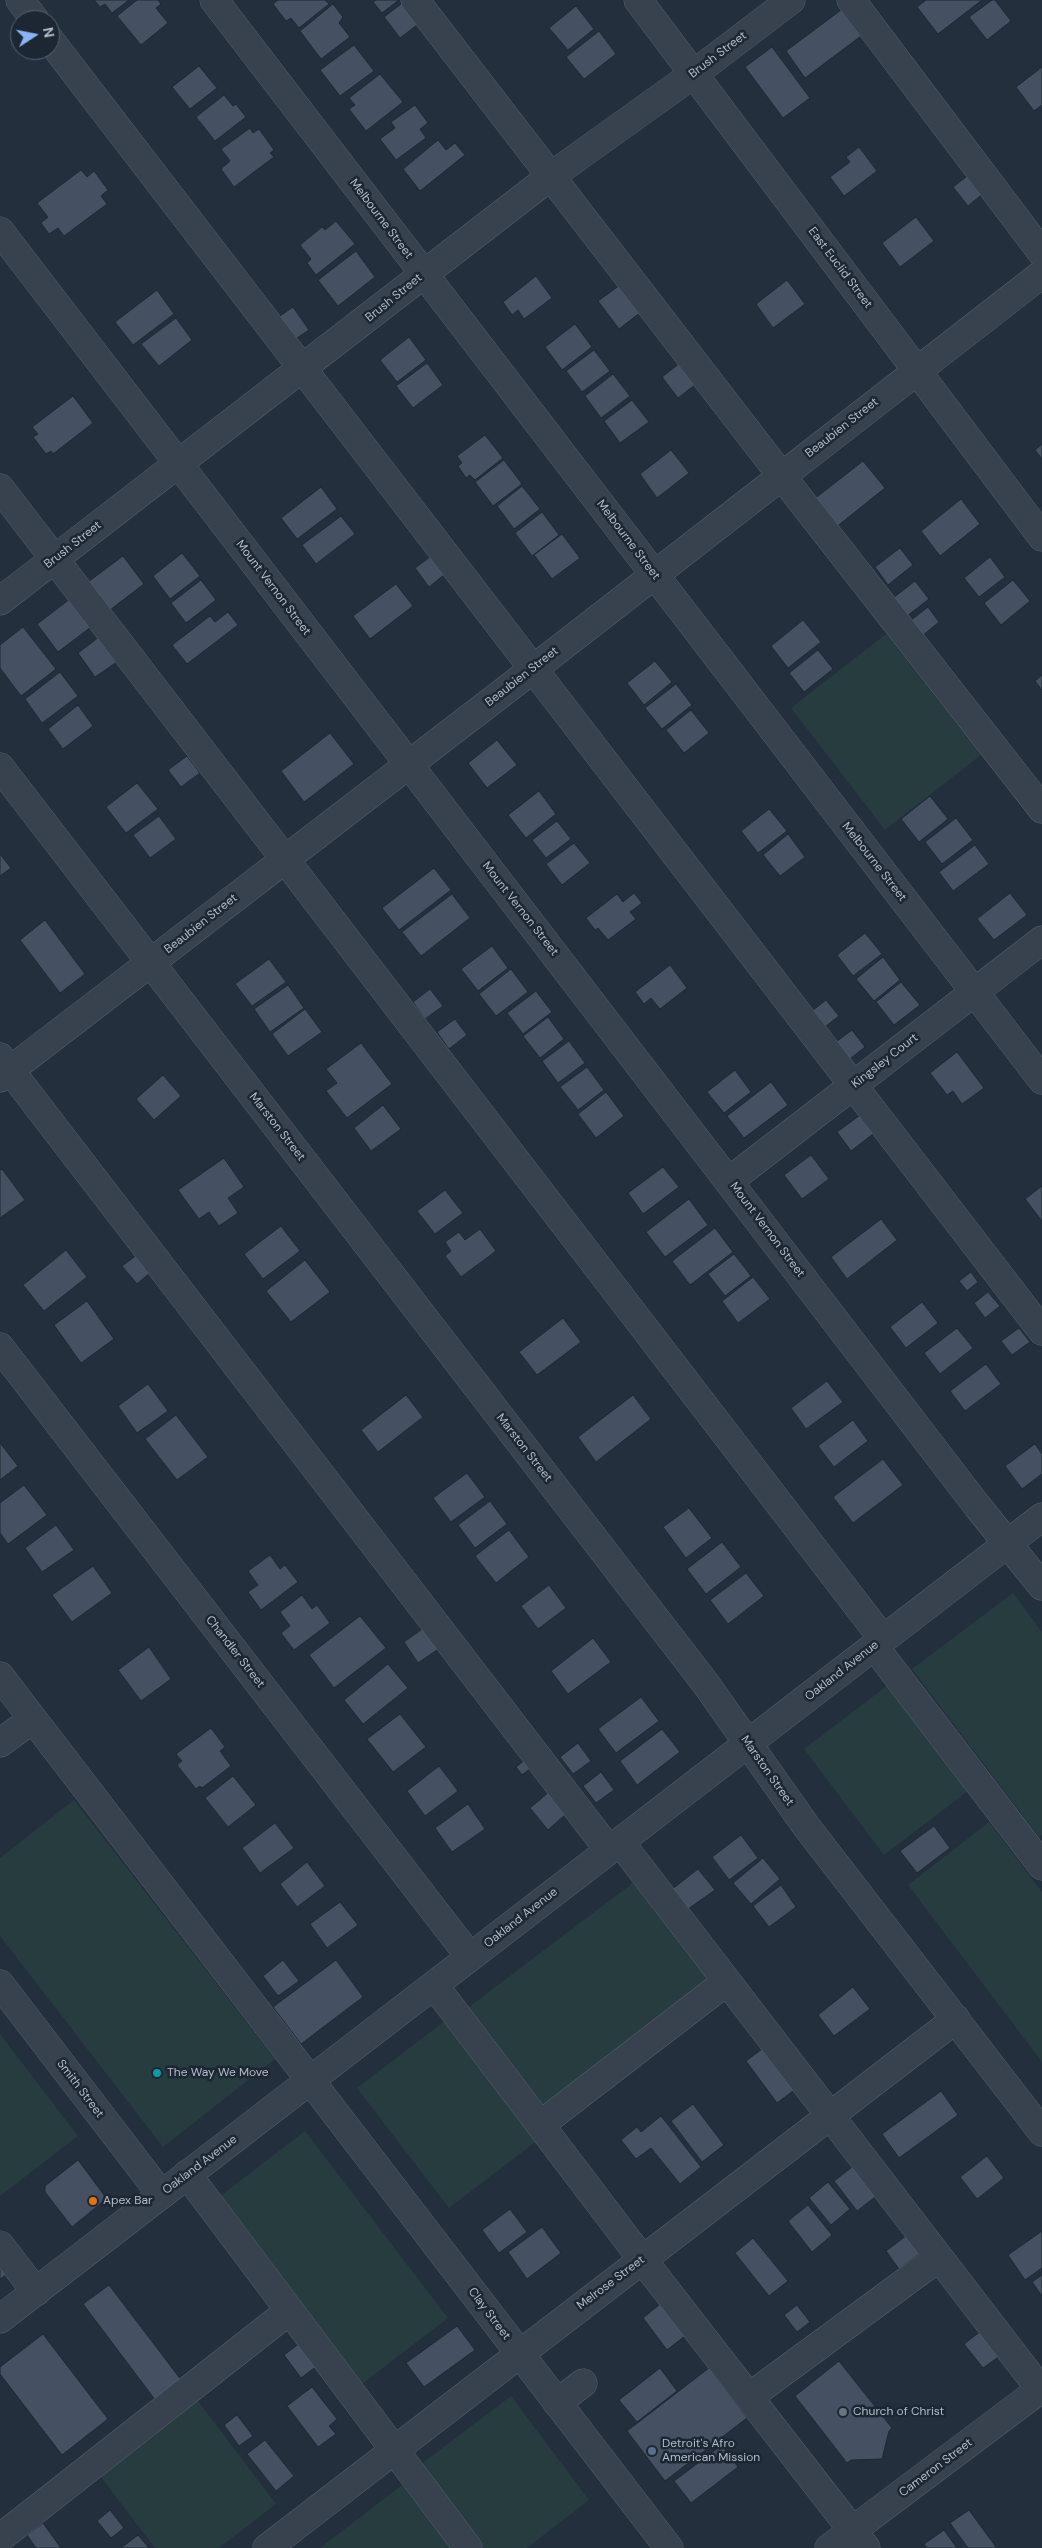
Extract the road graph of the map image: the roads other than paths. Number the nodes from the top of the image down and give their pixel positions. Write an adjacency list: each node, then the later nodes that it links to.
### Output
1 (214, 0): 11 (street, Melbourne Street)
2 (415, 0): 8 (street)
3 (638, 0): 7 (street, East Euclid Street)
4 (791, 0): 7 (street, Brush Street)
5 (851, 0): 10 (street)
6 (60, 53): 13 (street)
7 (695, 73): 8 (street, Brush Street); 14 (street, East Euclid Street)
8 (551, 176): 11 (street, Brush Street); 16 (street)
9 (0, 231): 15 (street, Mount Vernon Street)
10 (1042, 252)
11 (424, 274): 13 (street, Brush Street); 20 (street, Melbourne Street)
12 (1042, 274): 14 (street, Beaubien Street)
13 (302, 370): 15 (street, Brush Street); 22 (street)
14 (916, 371): 16 (street, Beaubien Street); 18 (street, East Euclid Street)
15 (179, 464): 19 (street, Brush Street); 23 (street, Mount Vernon Street)
16 (781, 476): 20 (street, Beaubien Street); 25 (street)
17 (0, 488): 19 (street)
18 (1042, 537)
19 (55, 559): 21 (street, Brush Street); 26 (street)
20 (654, 574): 22 (street, Beaubien Street); 29 (street, Melbourne Street)
21 (0, 601)
22 (532, 670): 23 (street, Beaubien Street); 32 (street)
23 (408, 764): 26 (street, Beaubien Street); 33 (street, Mount Vernon Street)
24 (0, 767): 28 (street, Marston Street)
25 (1042, 809)
26 (285, 860): 28 (street, Beaubien Street); 39 (street)
27 (1042, 940): 29 (street, Kingsley Court)
28 (150, 963): 30 (street, Beaubien Street); 43 (street, Marston Street)
29 (974, 992): 31 (street, Melbourne Street); 32 (street, Kingsley Court)
30 (3, 1068): 44 (street)
31 (1042, 1080)
32 (853, 1086): 33 (street, Kingsley Court); 34 (street)
33 (729, 1181): 37 (street, Mount Vernon Street)
34 (1042, 1332)
35 (0, 1347): 46 (street, Chandler Street)
36 (1042, 1517): 37 (street, Oakland Avenue)
37 (1008, 1543): 38 (street, Mount Vernon Street); 39 (street, Oakland Avenue)
38 (1042, 1586)
39 (878, 1643): 43 (street, Oakland Avenue); 45 (street)
40 (0, 1676): 41 (street, Clay Street)
41 (33, 1719): 42 (street); 51 (street, Clay Street)
42 (0, 1743)
43 (747, 1744): 44 (street, Oakland Avenue); 50 (street, Marston Street)
44 (614, 1846): 46 (street, Oakland Avenue); 47 (street)
45 (1042, 1866)
46 (470, 1957): 49 (street, Oakland Avenue)
47 (726, 1982): 52 (street); 53 (street)
48 (0, 1984): 56 (street, Smith Street)
49 (434, 1985): 51 (street, Oakland Avenue); 53 (street)
50 (956, 2019): 52 (street, Melrose Street); 54 (street, Marston Street)
51 (310, 2081): 55 (street, Oakland Avenue); 63 (street, Clay Street)
52 (828, 2117): 58 (street); 59 (street, Melrose Street)
53 (540, 2126): 59 (street)
54 (1042, 2132)
55 (187, 2174): 56 (street, Oakland Avenue); 61 (street)
56 (161, 2194): 60 (street, Oakland Avenue)
57 (0, 2245): 60 (street)
58 (938, 2258): 65 (street); 66 (street)
59 (642, 2260): 63 (street, Melrose Street); 66 (street)
60 (36, 2292): 62 (street, Oakland Avenue)
61 (289, 2311): 68 (street); 69 (street)
62 (0, 2319)
63 (519, 2353): 67 (street, Clay Street); 68 (street, Melrose Street)
64 (583, 2383): 67 (street)
65 (1041, 2389): 70 (street, Cameron Street)
66 (749, 2397): 70 (street)
67 (557, 2402): 73 (street, Clay Street)
68 (393, 2450): 71 (street, Melrose Street); 72 (street)
69 (0, 2538)
70 (859, 2539): 74 (street, Cameron Street)
71 (267, 2548)
72 (468, 2548)
73 (669, 2548)
74 (830, 2548)

